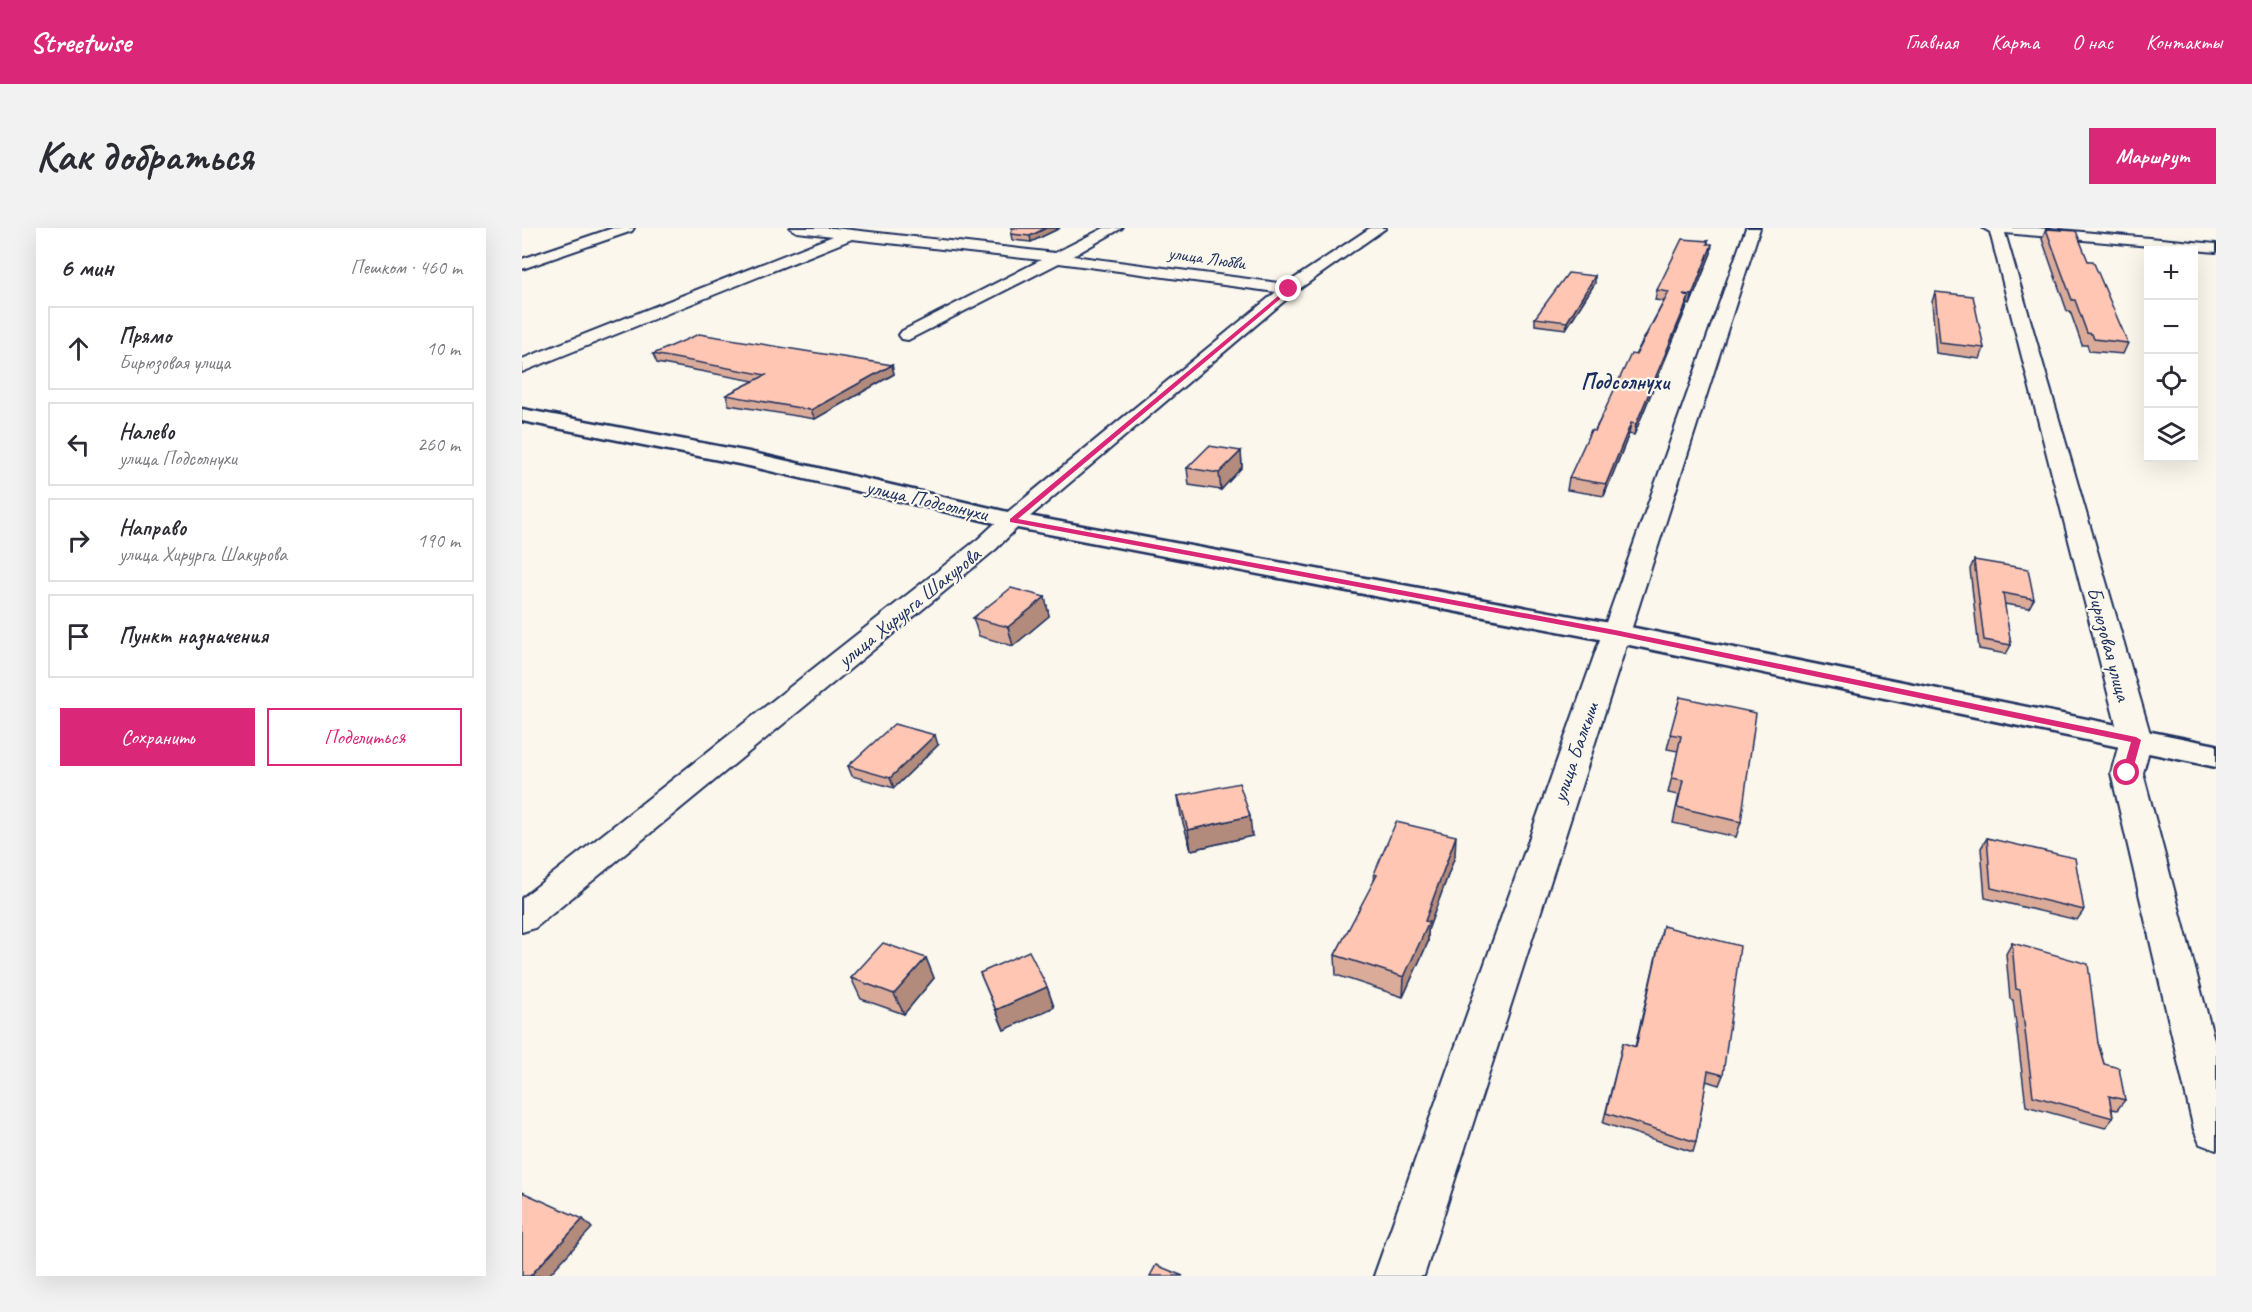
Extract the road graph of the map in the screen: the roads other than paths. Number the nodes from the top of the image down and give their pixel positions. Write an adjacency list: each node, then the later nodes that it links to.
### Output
1 (627, 228): 11 (street)
2 (797, 228): 8 (street, улица Любви)
3 (1115, 228): 10 (street)
4 (1379, 228): 12 (street, улица Хирурга Шакурова)
5 (1753, 228): 17 (street, улица Балкыш)
6 (1990, 228): 7 (street)
7 (1996, 228): 9 (street); 18 (street, Бирюзовая улица)
8 (858, 231): 10 (street, улица Любви); 14 (street)
9 (2216, 248)
10 (1058, 258): 12 (street, улица Любви); 13 (street)
11 (522, 264)
12 (1289, 289): 16 (street, улица Хирурга Шакурова)
13 (908, 335)
14 (522, 366)
15 (522, 416): 16 (street, улица Подсолнухи)
16 (1012, 520): 17 (street, улица Подсолнухи); 20 (street, улица Хирурга Шакурова)
17 (1615, 633): 18 (street, улица Подсолнухи); 22 (street, улица Балкыш)
18 (2136, 740): 19 (street, улица Подсолнухи); 21 (street)
19 (2216, 756)
20 (522, 918)
21 (2216, 1130)
22 (1399, 1276)

